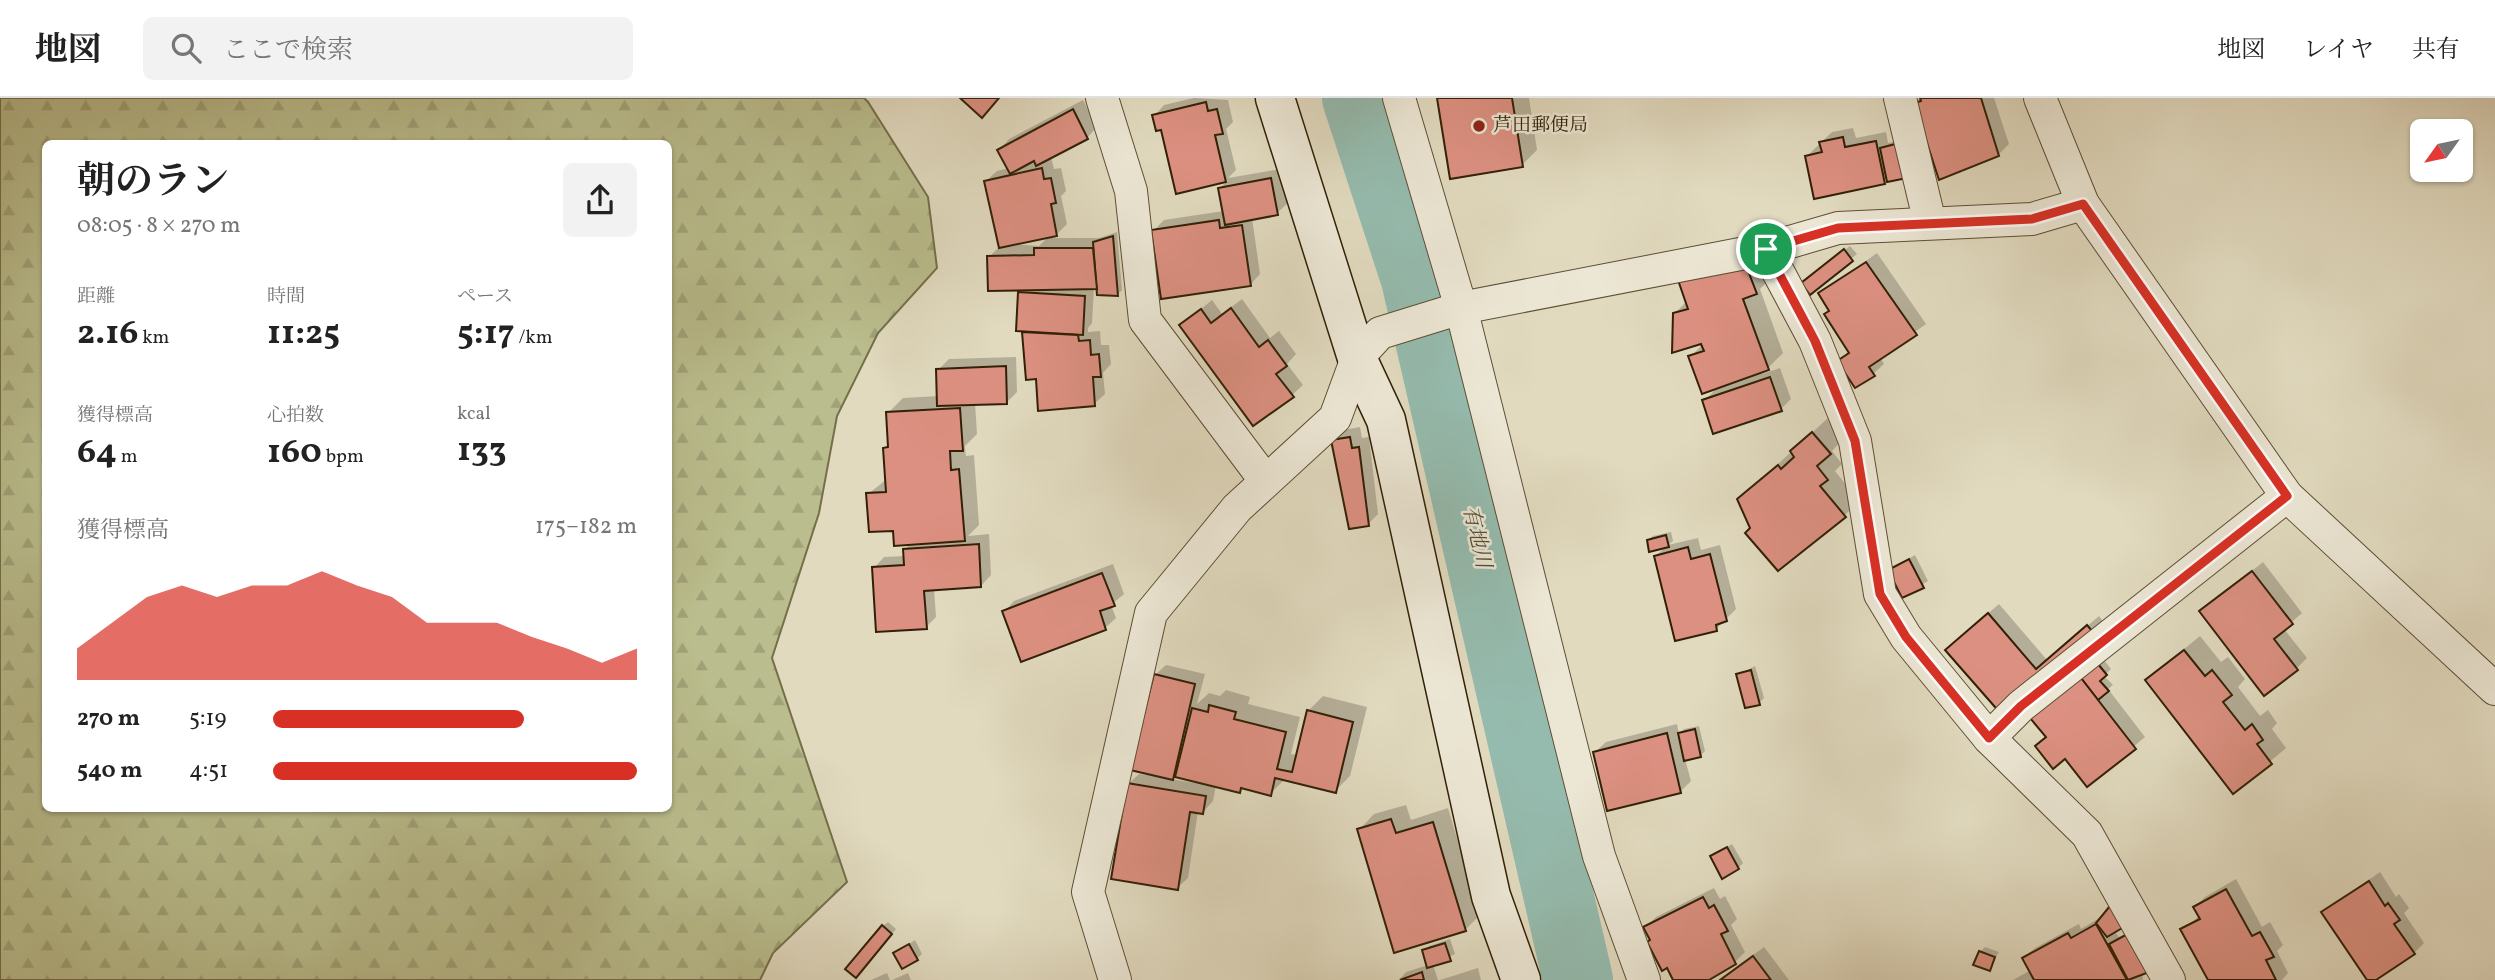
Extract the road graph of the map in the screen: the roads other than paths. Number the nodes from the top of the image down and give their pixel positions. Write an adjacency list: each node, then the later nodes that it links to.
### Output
1 (1102, 98): 11 (street)
2 (1275, 98): 10 (street)
3 (1399, 98): 9 (street)
4 (1900, 98): 7 (street)
5 (2040, 98): 6 (street)
6 (2083, 204): 7 (street); 12 (street)
7 (1930, 223): 8 (street)
8 (1766, 249): 9 (street); 14 (street)
9 (1461, 308): 10 (street); 17 (street)
10 (1368, 345): 11 (street); 16 (street)
11 (1265, 480): 15 (street)
12 (2287, 496): 13 (street); 14 (street)
13 (2495, 689)
14 (1989, 738): 18 (street)
15 (1115, 980)
16 (1521, 980)
17 (1644, 980)
18 (2169, 980)

